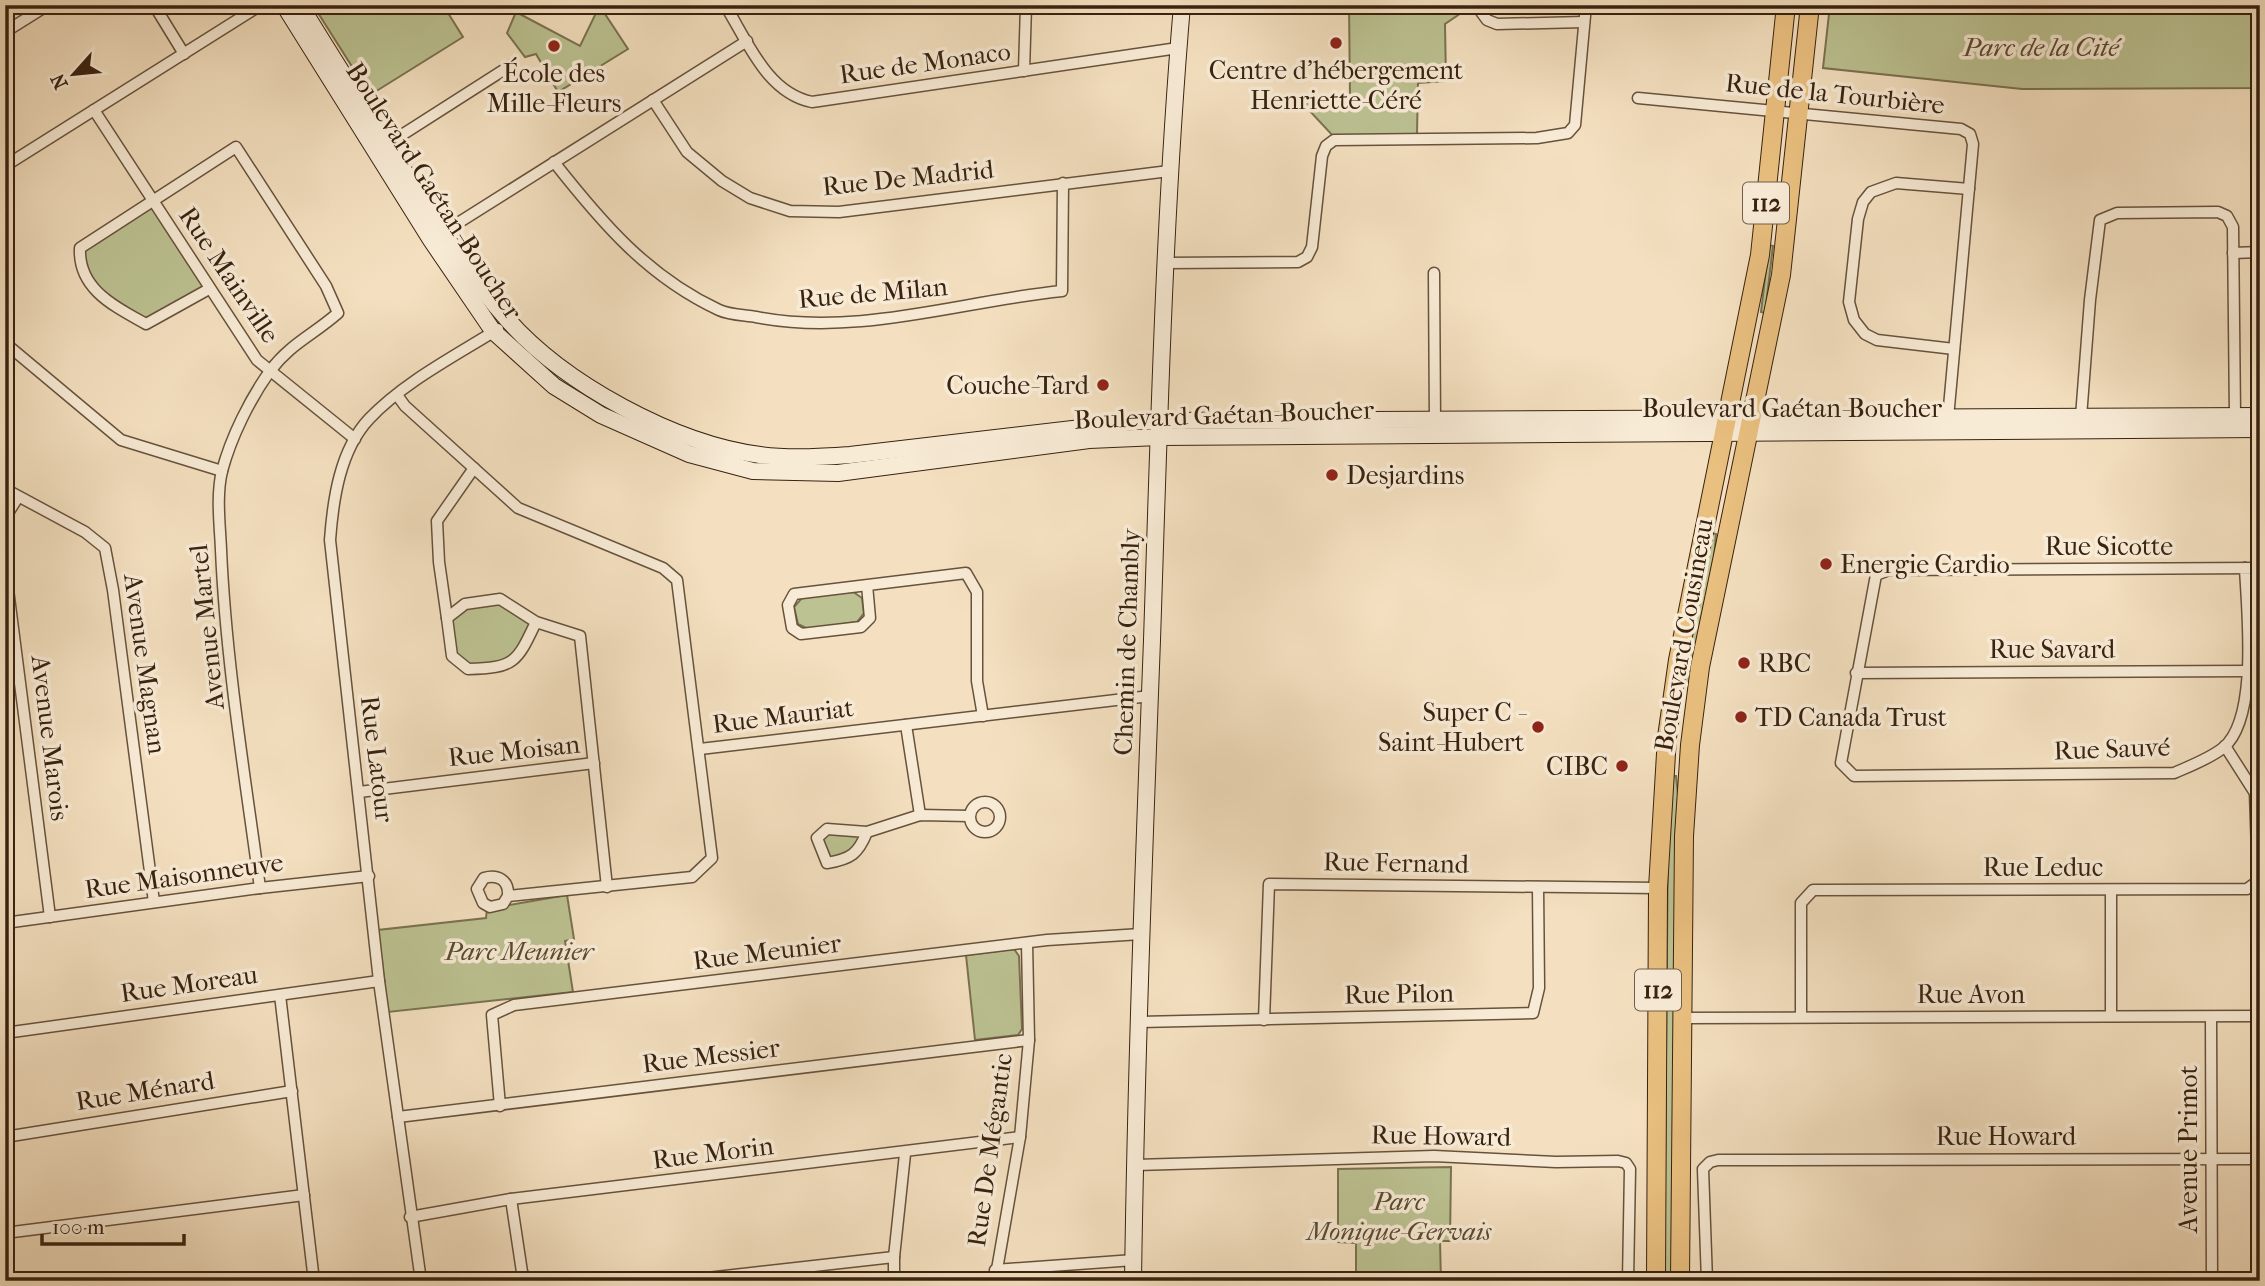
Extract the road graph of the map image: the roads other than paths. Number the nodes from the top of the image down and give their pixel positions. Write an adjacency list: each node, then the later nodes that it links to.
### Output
1 (48, 5): 14 (street)
2 (154, 5): 17 (street)
3 (261, 5): 17 (street)
4 (284, 5): 25 (street, Boulevard Gaétan-Boucher)
5 (299, 5): 25 (street, Boulevard Gaétan-Boucher)
6 (725, 5): 15 (street, Rue de Monaco)
7 (1026, 5): 19 (street)
8 (1182, 5): 16 (street, Chemin de Chambly)
9 (1476, 5): 13 (street)
10 (1586, 5): 13 (street)
11 (1786, 5): 23 (main road, Boulevard Cousineau / 112)
12 (1810, 5): 24 (main road, Boulevard Cousineau / 112)
13 (1584, 22): 35 (street)
14 (5, 32)
15 (747, 41): 19 (street, Rue de Monaco); 21 (street)
16 (1178, 48): 19 (street, Rue de Monaco); 28 (street, Chemin de Chambly)
17 (184, 54): 22 (street)
18 (513, 64): 25 (street)
19 (1024, 71)
20 (1638, 98): 23 (street, Rue de la Tourbière)
21 (653, 100): 26 (street); 29 (street, Rue De Madrid)
22 (94, 110): 27 (street); 31 (street, Rue Mainville)
23 (1776, 112): 24 (street, Rue de la Tourbière); 49 (main road, Boulevard Cousineau / 112)
24 (1800, 114): 30 (street, Rue de la Tourbière); 50 (main road, Boulevard Cousineau / 112)
25 (382, 148): 32 (street, Boulevard Gaétan-Boucher)
26 (554, 162): 29 (street, Rue de Milan); 32 (street)
27 (5, 166)
28 (1169, 171): 29 (street, Rue De Madrid); 35 (street, Chemin de Chambly)
29 (1063, 183)
30 (1969, 189): 41 (street, Rue de la Tourbière); 41 (street)
31 (152, 202): 37 (street, Rue Mainville); 37 (street); 42 (street, Avenue Martel)
32 (437, 236): 38 (street, Boulevard Gaétan-Boucher); 39 (street, Boulevard Gaétan-Boucher)
33 (2260, 252): 34 (street)
34 (2233, 253): 44 (street); 46 (street)
35 (1166, 263): 52 (street, Chemin de Chambly)
36 (1434, 273): 51 (street)
37 (209, 289): 42 (street, Rue Mainville)
38 (509, 321): 39 (street, Rue Latour); 52 (street, Boulevard Gaétan-Boucher)
39 (493, 331): 43 (street, Rue Latour); 52 (street, Boulevard Gaétan-Boucher)
40 (5, 343): 57 (street)
41 (1954, 349): 47 (street, Rue de la Tourbière)
42 (270, 372): 55 (street, Rue Mainville); 57 (street, Avenue Martel)
43 (397, 395): 55 (street, Rue Latour); 56 (street)
44 (2235, 416): 45 (street, Boulevard Gaétan-Boucher); 46 (street, Boulevard Gaétan-Boucher)
45 (2260, 416)
46 (2081, 417): 47 (street, Boulevard Gaétan-Boucher)
47 (1948, 418): 50 (street, Boulevard Gaétan-Boucher)
48 (1566, 419): 49 (street, Boulevard Gaétan-Boucher); 51 (street, Boulevard Gaétan-Boucher); 54 (street)
49 (1726, 425): 50 (street, Boulevard Gaétan-Boucher); 54 (street, Boulevard Gaétan-Boucher); 84 (main road, Boulevard Cousineau / 112)
50 (1749, 425): 53 (street, Boulevard Gaétan-Boucher); 98 (main road, Boulevard Cousineau / 112)
51 (1435, 427): 52 (street, Boulevard Gaétan-Boucher); 54 (street, Boulevard Gaétan-Boucher)
52 (1159, 429): 69 (street, Chemin de Chambly)
53 (2260, 429)
54 (1527, 435)
55 (355, 439): 76 (street, Rue Latour)
56 (474, 468): 65 (street); 73 (street)
57 (222, 471): 83 (street, Avenue Martel)
58 (5, 489): 59 (street, Avenue Magnan)
59 (18, 497): 60 (street); 87 (street, Avenue Magnan)
60 (5, 518)
61 (5, 566): 88 (street, Avenue Marois)
62 (2245, 568): 63 (street, Rue Sicotte); 67 (street); 68 (street, Rue Sicotte)
63 (2260, 568)
64 (867, 585): 64 (street); 70 (street)
65 (447, 618): 66 (street); 66 (street)
66 (536, 622): 74 (street)
67 (2248, 671): 68 (street, Rue Savard); 72 (street)
68 (1856, 673): 75 (street, Rue Sicotte)
69 (1150, 696): 70 (street, Rue Mauriat); 90 (street, Chemin de Chambly)
70 (983, 716): 71 (street, Rue Mauriat)
71 (906, 724): 73 (street, Rue Mauriat); 77 (street)
72 (2225, 746): 75 (street, Rue Sauvé); 85 (street, Rue Leduc)
73 (700, 749): 81 (street, Rue Mauriat)
74 (594, 763): 76 (street, Rue Moisan); 81 (street, Rue Moisan)
75 (1854, 776)
76 (359, 792): 80 (street, Rue Latour)
77 (920, 815): 78 (street); 79 (street)
78 (969, 816)
79 (867, 832): 79 (street)
80 (369, 876): 83 (street, Rue Maisonneuve); 92 (street, Rue Latour)
81 (607, 887): 86 (street, Rue Mauriat)
82 (1538, 887): 84 (street, Rue Fernand); 99 (street, Rue Pilon); 99 (street, Rue Fernand)
83 (260, 888): 87 (street, Rue Maisonneuve)
84 (1658, 888): 126 (main road, Boulevard Cousineau / 112)
85 (2111, 890): 94 (street); 96 (street, Rue Leduc)
86 (508, 896)
87 (154, 902): 88 (street, Rue Maisonneuve)
88 (50, 916): 89 (street, Rue Maisonneuve)
89 (5, 923)
90 (1140, 934): 91 (street, Rue Meunier); 100 (street, Chemin de Chambly)
91 (1027, 943): 102 (street, Rue De Mégantic); 104 (street, Rue Meunier)
92 (379, 981): 93 (street, Rue Moreau); 105 (street, Rue Latour)
93 (280, 995): 101 (street, Rue Moreau); 103 (street)
94 (2111, 1016): 96 (street, Rue Avon); 97 (street, Rue Avon)
95 (2260, 1016): 97 (street, Rue Avon)
96 (1801, 1017): 98 (street, Rue Avon)
97 (2211, 1017): 110 (street, Avenue Primot)
98 (1682, 1018): 127 (main road, Boulevard Cousineau / 112)
99 (1264, 1020): 100 (street, Rue Pilon)
100 (1140, 1022): 111 (street, Chemin de Chambly)
101 (5, 1033)
102 (1029, 1040): 104 (street, Rue Messier); 107 (street, Rue De Mégantic)
103 (292, 1091): 106 (street, Rue Ménard); 112 (street)
104 (500, 1106): 105 (street, Rue Messier)
105 (398, 1117): 114 (street, Rue Latour)
106 (5, 1137)
107 (1020, 1137): 108 (street, Rue Morin); 118 (street, Rue De Mégantic)
108 (905, 1154): 113 (street, Rue Morin); 116 (street)
109 (2260, 1159): 110 (street, Rue Howard)
110 (2211, 1160): 128 (street, Rue Howard); 129 (street, Avenue Primot)
111 (1136, 1165): 117 (street, Chemin de Chambly); 125 (street, Rue Howard)
112 (304, 1195): 115 (street); 119 (street)
113 (511, 1199): 114 (street, Rue Morin); 121 (street)
114 (410, 1217): 120 (street, Rue Latour)
115 (5, 1233)
116 (894, 1257): 122 (street); 123 (street)
117 (1134, 1260): 118 (street); 124 (street, Chemin de Chambly)
118 (995, 1275)
119 (314, 1281)
120 (421, 1281)
121 (527, 1281)
122 (680, 1281)
123 (894, 1281)
124 (1133, 1281)
125 (1628, 1281)
126 (1656, 1281)
127 (1680, 1281)
128 (1707, 1281)
129 (2212, 1281)

